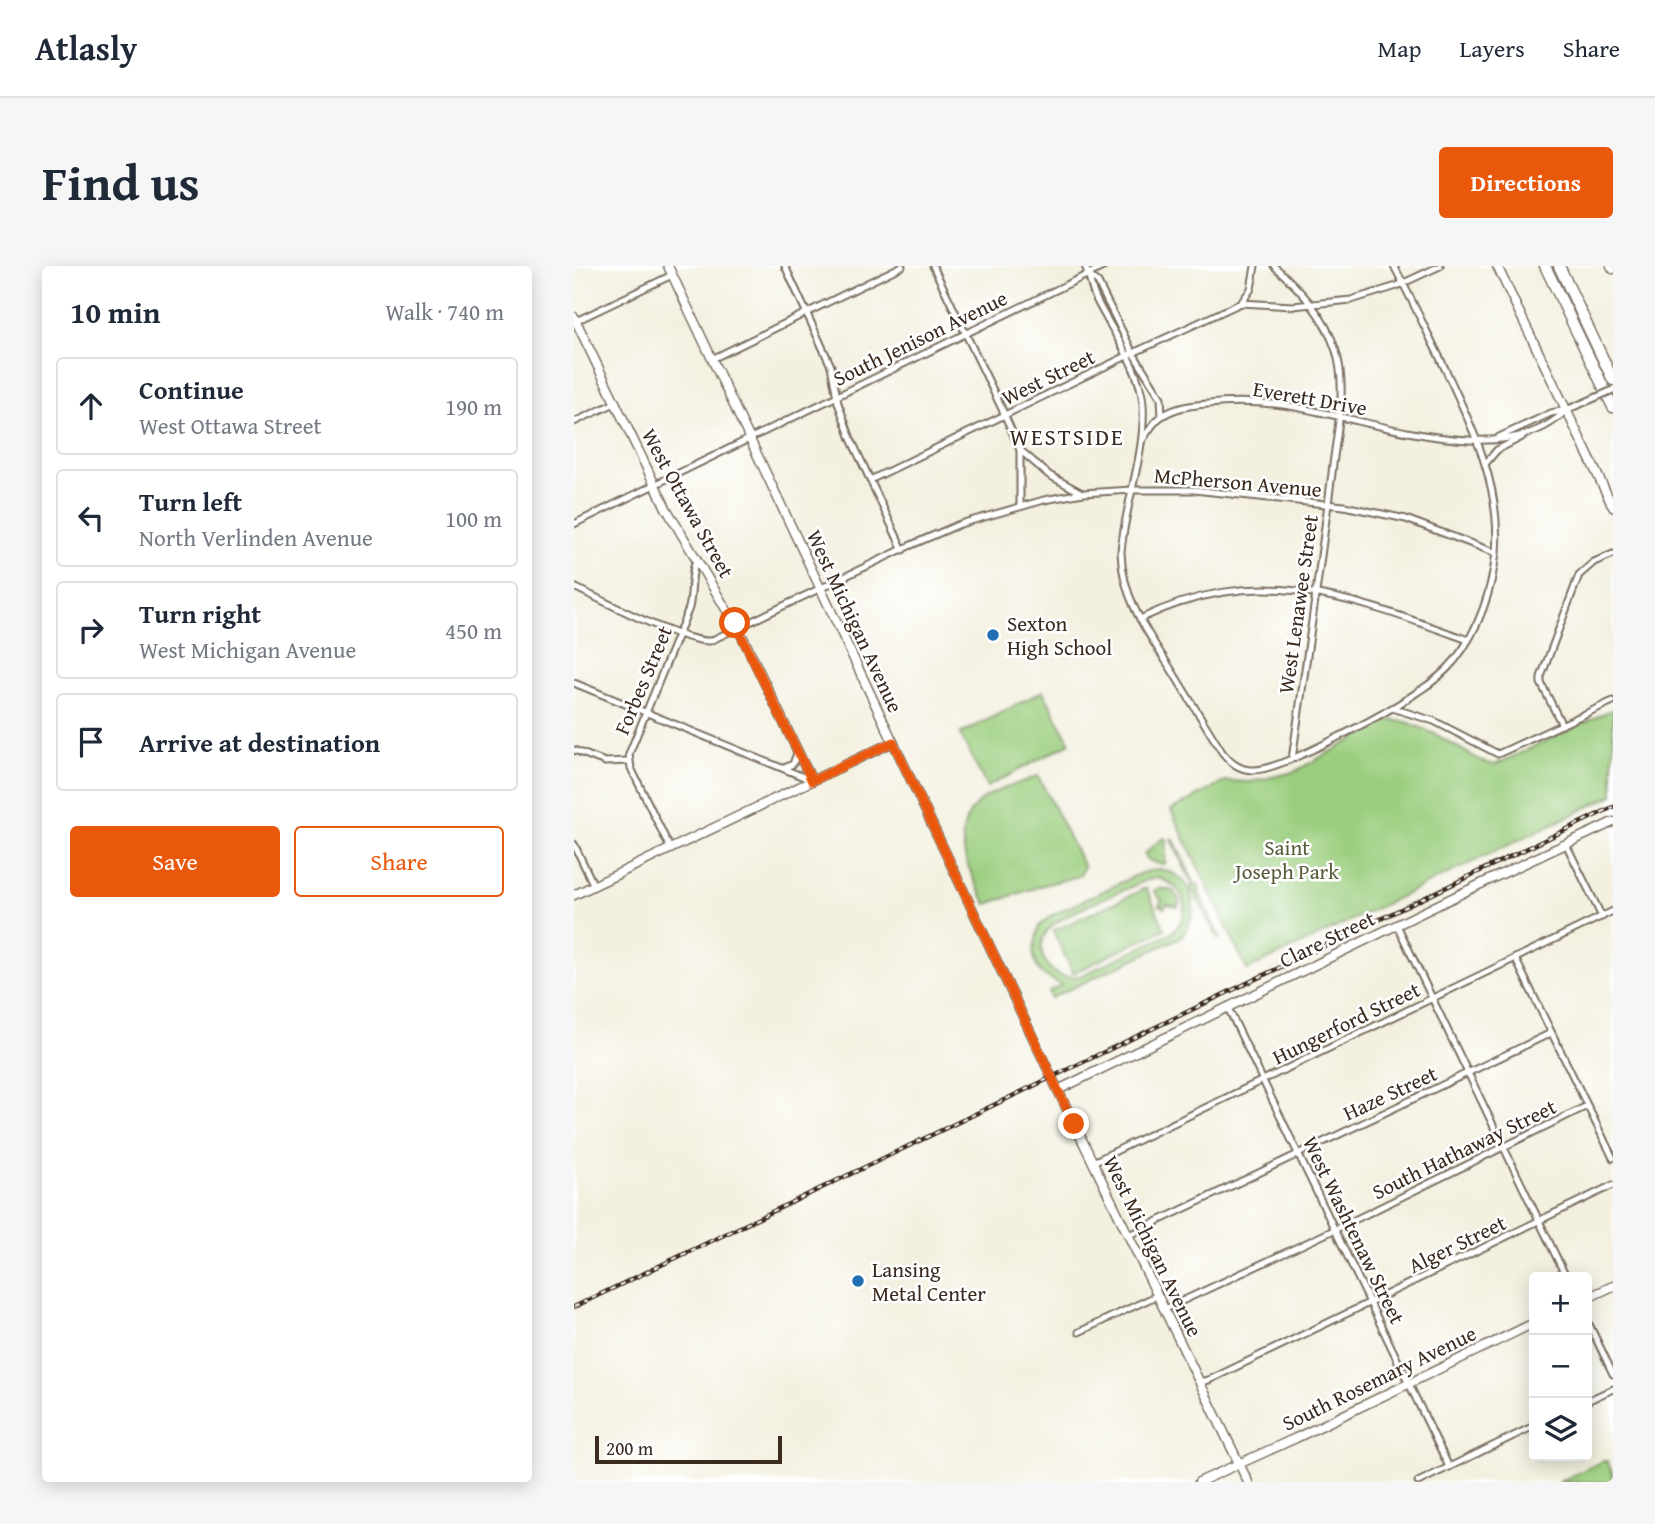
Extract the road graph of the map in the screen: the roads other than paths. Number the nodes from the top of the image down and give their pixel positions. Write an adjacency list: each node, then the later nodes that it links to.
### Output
1 (667, 266): 17 (street, West Michigan Avenue)
2 (785, 266): 21 (street)
3 (902, 266): 21 (street)
4 (933, 266): 23 (street)
5 (1085, 266): 16 (street)
6 (1105, 266): 16 (street, South Jenison Avenue)
7 (1255, 266): 19 (street)
8 (1274, 266): 20 (street, West Lenawee Street)
9 (1394, 266): 18 (street)
10 (1440, 266): 18 (street, West Street)
11 (1497, 266): 33 (street)
12 (1539, 266): 24 (highway)
13 (1545, 266): 24 (highway)
14 (1559, 266): 28 (highway)
15 (1566, 266): 28 (highway)
16 (1088, 274): 23 (street, South Jenison Avenue); 25 (street); 26 (street)
17 (672, 275): 22 (street); 27 (street, West Michigan Avenue)
18 (1404, 283): 20 (street, West Street); 41 (street)
19 (1241, 303): 20 (street, West Street); 25 (street, West Street)
20 (1313, 305): 36 (street, West Lenawee Street)
21 (807, 313): 27 (street); 30 (street)
22 (575, 320): 31 (street, West Ottawa Street)
23 (966, 334): 30 (street, South Jenison Avenue); 34 (street)
24 (1580, 338): 32 (highway)
25 (1133, 353): 26 (street, West Street); 35 (street)
26 (1126, 356): 34 (street, West Street); 42 (street)
27 (712, 359): 39 (street, West Michigan Avenue)
28 (1612, 377)
29 (1613, 390): 33 (street, Everett Drive, bridge)
30 (837, 395): 39 (street, South Jenison Avenue); 45 (street)
31 (615, 403): 37 (street); 46 (street, West Ottawa Street)
32 (1613, 407)
33 (1566, 410): 38 (street, Everett Drive); 40 (street, Everett Drive); 51 (street)
34 (1005, 416): 43 (street); 45 (street, West Street)
35 (1162, 416): 36 (street, Everett Drive); 42 (street)
36 (1338, 417): 41 (street, Everett Drive); 49 (street, West Lenawee Street)
37 (574, 422)
38 (1531, 433): 40 (street, Everett Drive); 44 (street)
39 (749, 438): 46 (street, South Jenison Avenue); 58 (street, West Michigan Avenue)
40 (1490, 439): 41 (street, Everett Drive)
41 (1477, 440): 44 (street)
42 (1140, 444): 47 (street)
43 (1020, 450): 48 (street); 50 (street)
44 (1486, 463): 54 (street)
45 (870, 480): 53 (street)
46 (655, 485): 52 (street, South Jenison Avenue); 56 (street, West Ottawa Street)
47 (1132, 490): 48 (street, McPherson Avenue); 49 (street, McPherson Avenue); 60 (street)
48 (1083, 493): 50 (street, McPherson Avenue)
49 (1328, 505): 54 (street, McPherson Avenue); 59 (street, West Lenawee Street)
50 (1020, 506): 53 (street, McPherson Avenue)
51 (1613, 507)
52 (574, 524)
53 (903, 550): 58 (street, McPherson Avenue)
54 (1496, 553): 63 (street)
55 (1613, 554): 68 (street)
56 (697, 558): 61 (street, West Ottawa Street); 62 (street, Forbes Street)
57 (574, 587): 62 (street, McPherson Avenue)
58 (821, 590): 61 (street, McPherson Avenue); 69 (street, West Michigan Avenue)
59 (1316, 592): 60 (street); 63 (street); 72 (street, West Lenawee Street)
60 (1140, 619): 72 (street)
61 (739, 629): 62 (street, McPherson Avenue); 71 (street, West Ottawa Street)
62 (679, 634): 67 (street, Forbes Street)
63 (1468, 640): 66 (street)
64 (574, 683): 67 (street)
65 (1613, 701): 68 (street)
66 (1392, 708): 68 (street); 72 (street)
67 (646, 713): 73 (street, Forbes Street); 74 (street)
68 (1562, 725)
69 (893, 742): 75 (street); 91 (street, West Michigan Avenue)
70 (574, 750): 73 (street)
71 (798, 752): 74 (street); 75 (street, West Ottawa Street)
72 (1292, 759)
73 (628, 761): 79 (street, Forbes Street)
74 (781, 768): 75 (street)
75 (812, 781): 79 (street)
76 (1613, 822): 78 (street, Clare Street)
77 (574, 844): 80 (street)
78 (1566, 844): 83 (street); 84 (street, Clare Street)
79 (670, 848): 80 (street)
80 (594, 886): 81 (street)
81 (574, 895)
82 (1613, 911): 83 (street, Hungerford Street)
83 (1602, 917): 85 (street, Hungerford Street)
84 (1397, 925): 86 (street); 87 (street, Clare Street)
85 (1515, 958): 86 (street, Hungerford Street); 88 (street)
86 (1433, 998): 89 (street); 90 (street, Hungerford Street)
87 (1228, 1008): 90 (street, West Washtenaw Street); 91 (street, Clare Street)
88 (1551, 1033): 89 (street, Haze Street); 92 (street)
89 (1468, 1074): 93 (street); 94 (street, Haze Street)
90 (1264, 1080): 94 (street, West Washtenaw Street); 96 (street, Hungerford Street)
91 (1058, 1090): 96 (street, West Michigan Avenue)
92 (1587, 1107): 93 (street, South Hathaway Street); 95 (street)
93 (1504, 1147): 98 (street); 99 (street, South Hathaway Street)
94 (1299, 1154): 99 (street, West Washtenaw Street); 100 (street, Haze Street)
95 (1613, 1158)
96 (1093, 1162): 100 (street, West Michigan Avenue)
97 (1613, 1185): 98 (street, Alger Street)
98 (1539, 1222): 101 (street); 105 (street, Alger Street)
99 (1336, 1229): 105 (street, West Washtenaw Street); 106 (street, South Hathaway Street)
100 (1129, 1235): 103 (street, West Michigan Avenue)
101 (1564, 1272)
102 (1613, 1286): 104 (street)
103 (1158, 1295): 106 (street, West Michigan Avenue); 109 (street)
104 (1592, 1296)
105 (1372, 1303): 111 (street, Alger Street); 112 (street, West Washtenaw Street)
106 (1165, 1309): 111 (street, West Michigan Avenue)
107 (1529, 1325): 112 (street, South Rosemary Avenue)
108 (1592, 1330): 110 (street)
109 (1079, 1332)
110 (1613, 1374)
111 (1200, 1382): 116 (street, West Michigan Avenue)
112 (1410, 1383): 116 (street, South Rosemary Avenue); 117 (street, West Washtenaw Street)
113 (1613, 1389): 114 (street)
114 (1592, 1399)
115 (1529, 1428): 117 (street)
116 (1239, 1464): 118 (street, South Rosemary Avenue); 119 (street, West Michigan Avenue)
117 (1449, 1467): 120 (street)
118 (1199, 1482)
119 (1248, 1482)
120 (1419, 1482)

